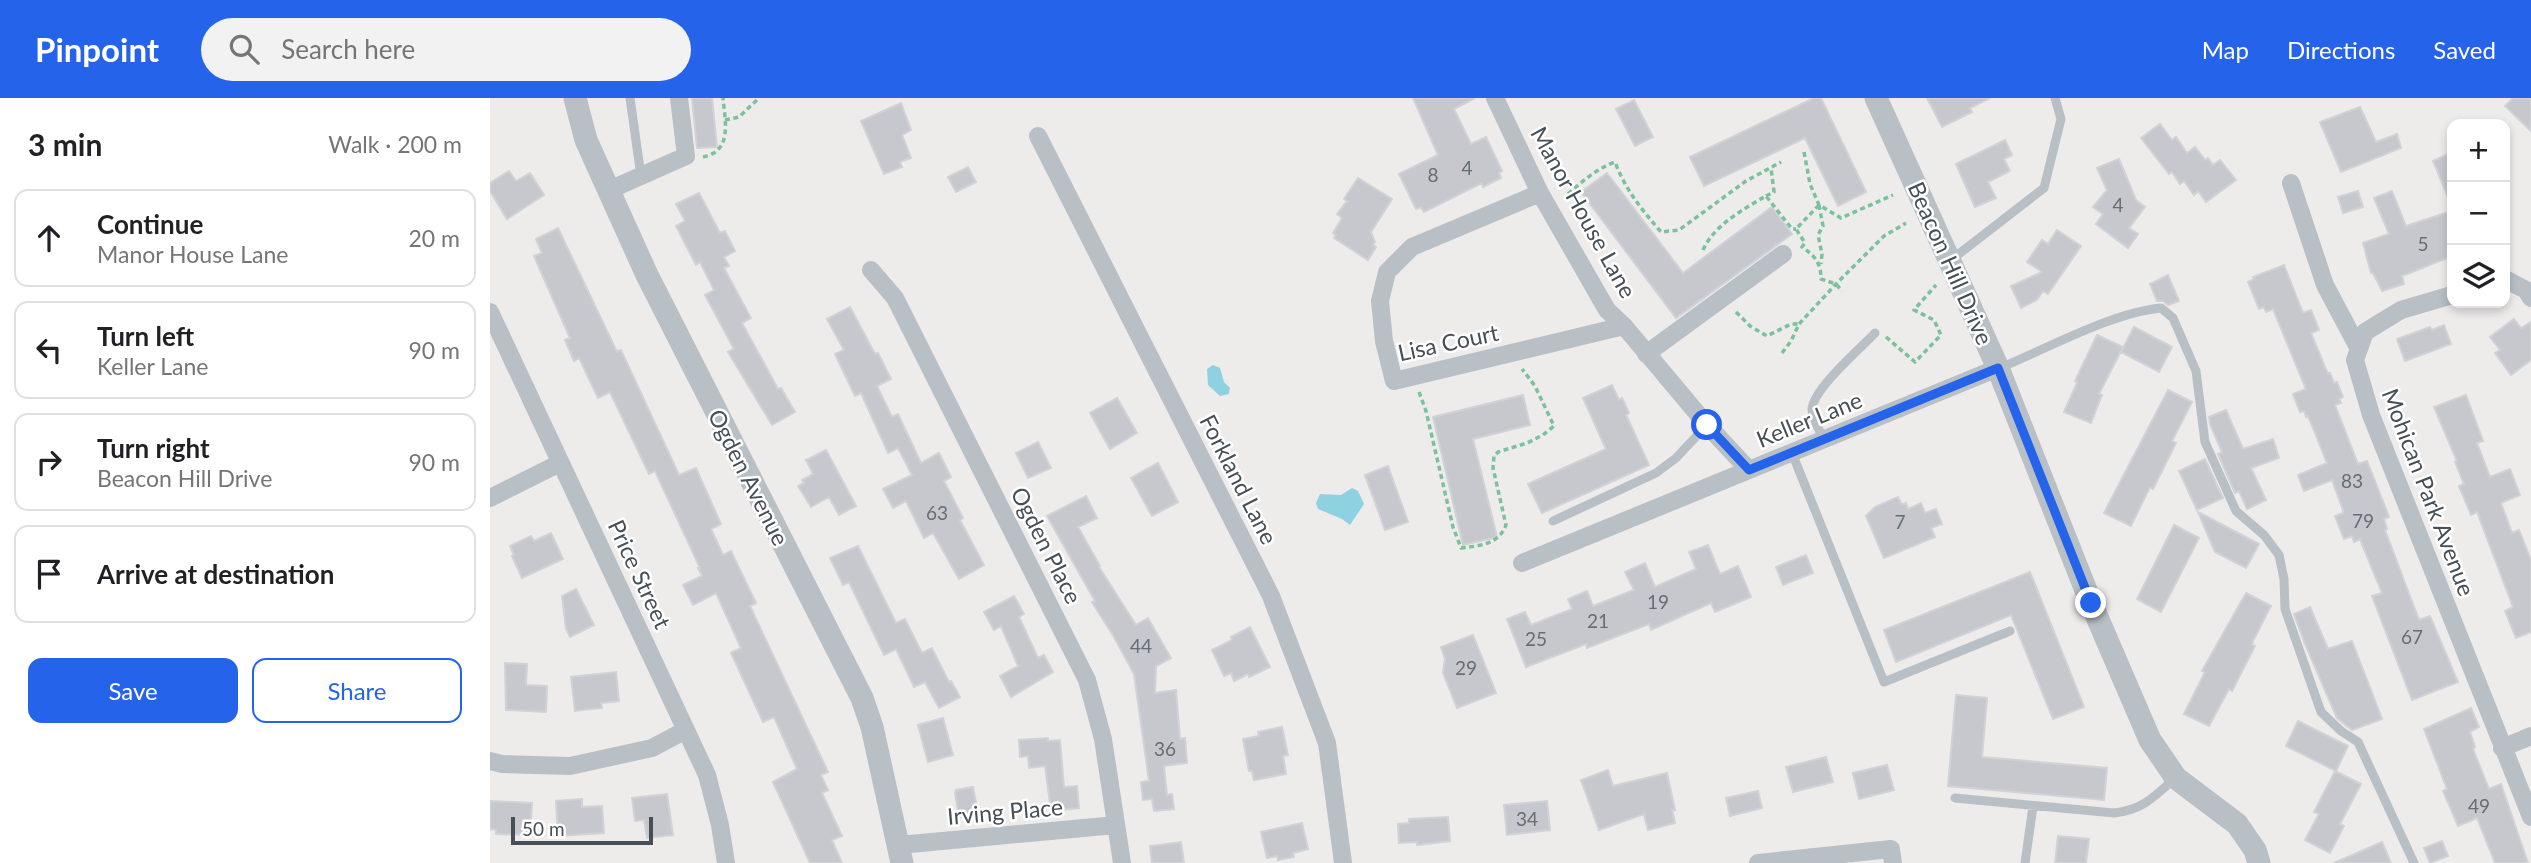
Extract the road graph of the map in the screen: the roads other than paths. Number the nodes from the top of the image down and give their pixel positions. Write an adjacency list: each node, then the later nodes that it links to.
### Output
1 (575, 98): 10 (street, Ogden Avenue)
2 (630, 98): 8 (lane)
3 (679, 98): 8 (street)
4 (1495, 98): 11 (street, Manor House Lane)
5 (1876, 98): 13 (street, Beacon Hill Drive)
6 (2055, 98): 13 (lane)
7 (1038, 136): 46 (street, Forkland Lane)
8 (640, 176): 10 (street)
9 (2291, 183): 21 (street, Mohican Park Avenue)
10 (607, 191): 42 (street, Ogden Avenue)
11 (1540, 193): 19 (street, Manor House Lane); 19 (street, Lisa Court)
12 (1783, 254): 22 (street)
13 (1950, 261): 23 (street, Beacon Hill Drive)
14 (872, 270): 41 (street, Ogden Place)
15 (2510, 282): 17 (street)
16 (2447, 296): 21 (street)
17 (2530, 297)
18 (490, 312): 27 (street, Price Street)
19 (1624, 326): 22 (street, Manor House Lane)
20 (1875, 333): 25 (lane)
21 (2359, 349): 35 (street, Mohican Park Avenue)
22 (1646, 354): 24 (street, Manor House Lane)
23 (1998, 368): 25 (street, Keller Lane); 37 (street, Beacon Hill Drive); 50 (lane)
24 (1707, 425): 28 (street, Manor House Lane); 30 (lane)
25 (1824, 440): 26 (street, Keller Lane)
26 (1791, 453): 28 (street, Keller Lane); 32 (lane)
27 (560, 463): 29 (street); 33 (street, Price Street)
28 (1749, 470): 31 (street, Keller Lane)
29 (490, 498)
30 (1553, 521)
31 (1522, 563)
32 (2010, 631)
33 (686, 730): 36 (street); 44 (street, Price Street)
34 (2531, 736): 35 (street)
35 (2502, 748): 40 (street, Mohican Park Avenue)
36 (490, 761)
37 (2176, 778): 39 (lane); 49 (street, Beacon Hill Drive)
38 (1955, 799): 39 (lane)
39 (2033, 806): 48 (lane)
40 (2531, 817)
41 (1116, 825): 42 (street, Irving Place); 45 (street, Ogden Place)
42 (901, 854)
43 (1892, 856): 47 (street)
44 (726, 863)
45 (1122, 863)
46 (1343, 863)
47 (1758, 863)
48 (2025, 863)
49 (2259, 863)
50 (2414, 863)

